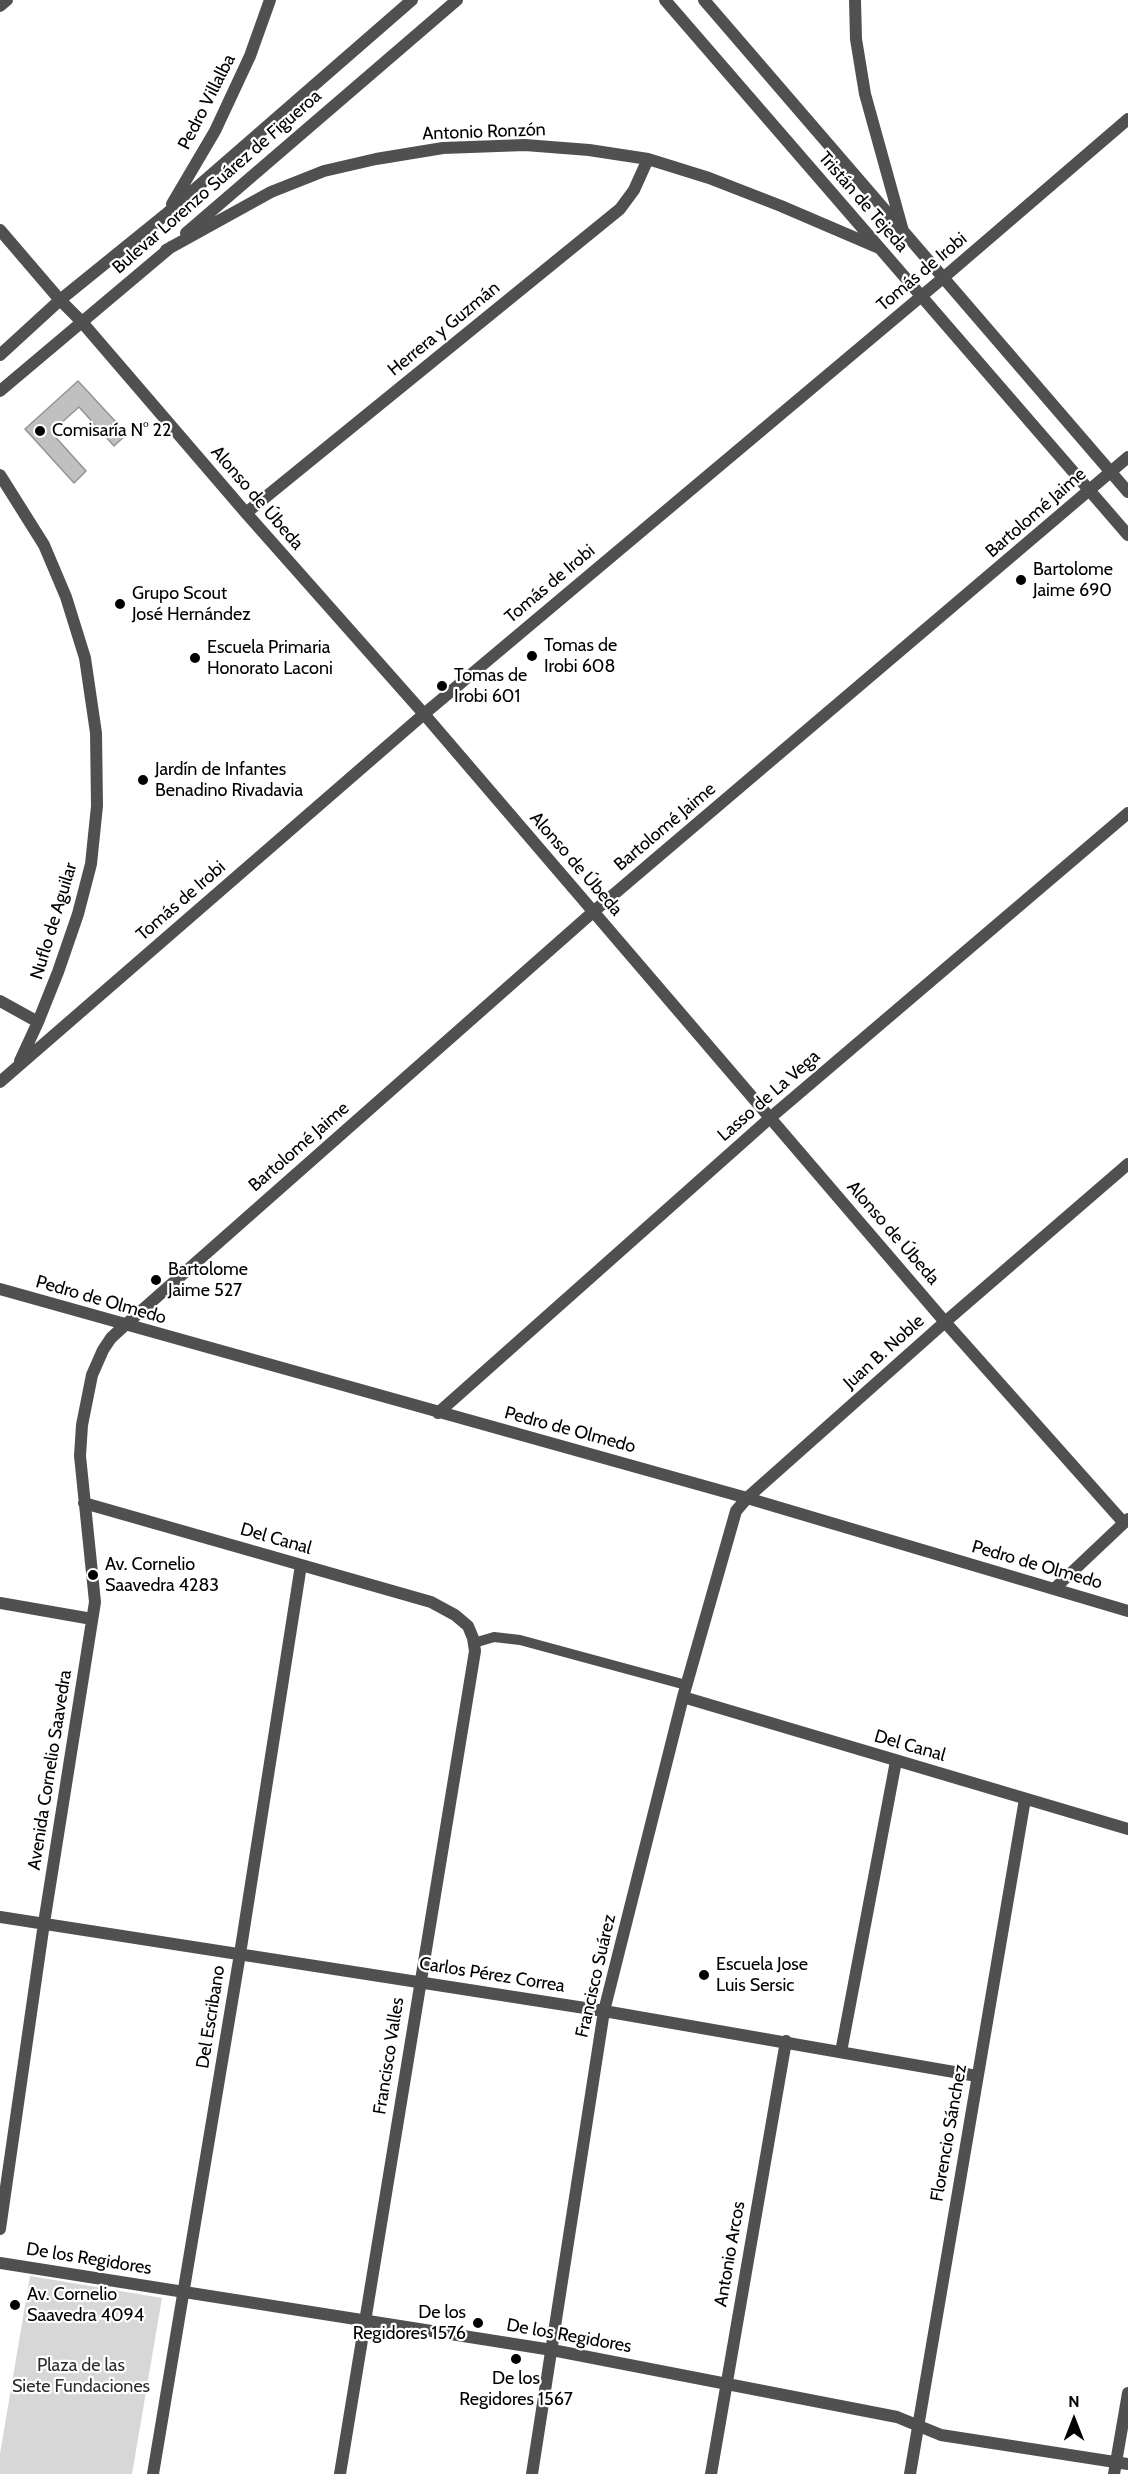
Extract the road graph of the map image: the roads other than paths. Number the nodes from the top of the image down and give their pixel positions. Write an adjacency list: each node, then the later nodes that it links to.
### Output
1 (8, 0): 8 (street)
2 (270, 0): 11 (street, Pedro Villalba)
3 (412, 0): 11 (street, Bulevar Lorenzo Suárez de Figueroa)
4 (457, 0): 15 (street, Bulevar Lorenzo Suárez de Figueroa)
5 (665, 0): 14 (street, Tristán de Tejeda)
6 (705, 0): 13 (street, Tristán de Tejeda)
7 (855, 0): 13 (street)
8 (0, 6)
9 (1128, 119): 16 (street, Tomás de Irobi)
10 (648, 159): 14 (street, Antonio Ronzón); 15 (street, Antonio Ronzón); 27 (street, Herrera y Guzmán)
11 (165, 215): 18 (street, Bulevar Lorenzo Suárez de Figueroa)
12 (0, 230): 18 (street, Alonso de Úbeda)
13 (905, 235): 16 (street, Tristán de Tejeda)
14 (879, 248): 17 (street, Tristán de Tejeda)
15 (166, 250): 19 (street, Bulevar Lorenzo Suárez de Figueroa)
16 (943, 278): 17 (street, Tomás de Irobi); 23 (street, Tristán de Tejeda)
17 (922, 296): 25 (street, Tristán de Tejeda); 29 (street, Tomás de Irobi)
18 (60, 300): 19 (street, Alonso de Úbeda); 20 (street, Bulevar Lorenzo Suárez de Figueroa)
19 (81, 321): 21 (street, Bulevar Lorenzo Suárez de Figueroa); 27 (street, Alonso de Úbeda)
20 (0, 355)
21 (0, 391)
22 (1128, 457): 23 (street, Bartolomé Jaime)
23 (1111, 472): 25 (street, Bartolomé Jaime); 26 (street, Tristán de Tejeda)
24 (0, 475): 33 (street, Nuflo de Aguilar)
25 (1090, 491): 28 (street, Tristán de Tejeda); 31 (street, Bartolomé Jaime)
26 (1128, 492)
27 (246, 513): 29 (street, Alonso de Úbeda)
28 (1128, 535)
29 (424, 714): 31 (street, Alonso de Úbeda); 34 (street, Tomás de Irobi)
30 (1128, 813): 36 (street, Lasso de La Vega)
31 (593, 912): 36 (street, Alonso de Úbeda); 40 (street, Bartolomé Jaime)
32 (0, 1001): 33 (street)
33 (39, 1022): 34 (street, Nuflo de Aguilar)
34 (16, 1068): 35 (street, Tomás de Irobi)
35 (0, 1082)
36 (771, 1118): 39 (street, Alonso de Úbeda); 41 (street, Lasso de La Vega)
37 (1128, 1164): 39 (street, Juan B. Noble)
38 (0, 1289): 40 (street, Pedro de Olmedo)
39 (945, 1322): 42 (street, Juan B. Noble); 44 (street, Alonso de Úbeda)
40 (124, 1326): 41 (street, Pedro de Olmedo); 43 (street, Avenida Cornelio Saavedra)
41 (438, 1413): 42 (street, Pedro de Olmedo)
42 (747, 1498): 46 (street, Pedro de Olmedo); 51 (street, Francisco Suárez)
43 (84, 1503): 45 (street, Del Canal); 49 (street, Avenida Cornelio Saavedra)
44 (1126, 1521): 46 (street)
45 (301, 1565): 50 (street, Del Canal); 58 (street, Del Escribano)
46 (1054, 1589): 48 (street, Pedro de Olmedo)
47 (0, 1603): 49 (street)
48 (1128, 1611)
49 (92, 1619): 57 (street, Avenida Cornelio Saavedra)
50 (474, 1643): 51 (lane); 59 (street, Francisco Valles)
51 (686, 1684): 52 (street, Francisco Suárez)
52 (683, 1697): 53 (street, Del Canal); 60 (street, Francisco Suárez)
53 (896, 1761): 54 (street, Del Canal); 62 (street)
54 (1025, 1798): 55 (street, Del Canal); 63 (street, Florencio Sánchez)
55 (1128, 1828)
56 (0, 1917): 57 (street, Carlos Pérez Correa)
57 (44, 1923): 58 (street, Carlos Pérez Correa); 64 (street, Avenida Cornelio Saavedra)
58 (240, 1954): 59 (street, Carlos Pérez Correa); 66 (street, Del Escribano)
59 (420, 1982): 60 (street, Carlos Pérez Correa); 67 (street, Francisco Valles)
60 (604, 2011): 61 (street, Carlos Pérez Correa); 68 (street, Francisco Suárez)
61 (786, 2041): 62 (street, Carlos Pérez Correa); 69 (street, Antonio Arcos)
62 (841, 2052): 63 (street, Carlos Pérez Correa)
63 (977, 2076): 71 (street, Florencio Sánchez)
64 (0, 2229)
65 (0, 2263): 66 (street, De los Regidores)
66 (183, 2293): 67 (street, De los Regidores); 73 (street, Del Escribano)
67 (364, 2321): 68 (street, De los Regidores); 74 (street, Francisco Valles)
68 (552, 2350): 69 (street, De los Regidores); 75 (street, Francisco Suárez)
69 (725, 2383): 71 (street, De los Regidores); 76 (street, Antonio Arcos)
70 (1128, 2393): 72 (street)
71 (918, 2425): 72 (street, De los Regidores); 77 (street, Florencio Sánchez)
72 (1120, 2467)
73 (153, 2474)
74 (340, 2474)
75 (532, 2474)
76 (711, 2474)
77 (910, 2474)

